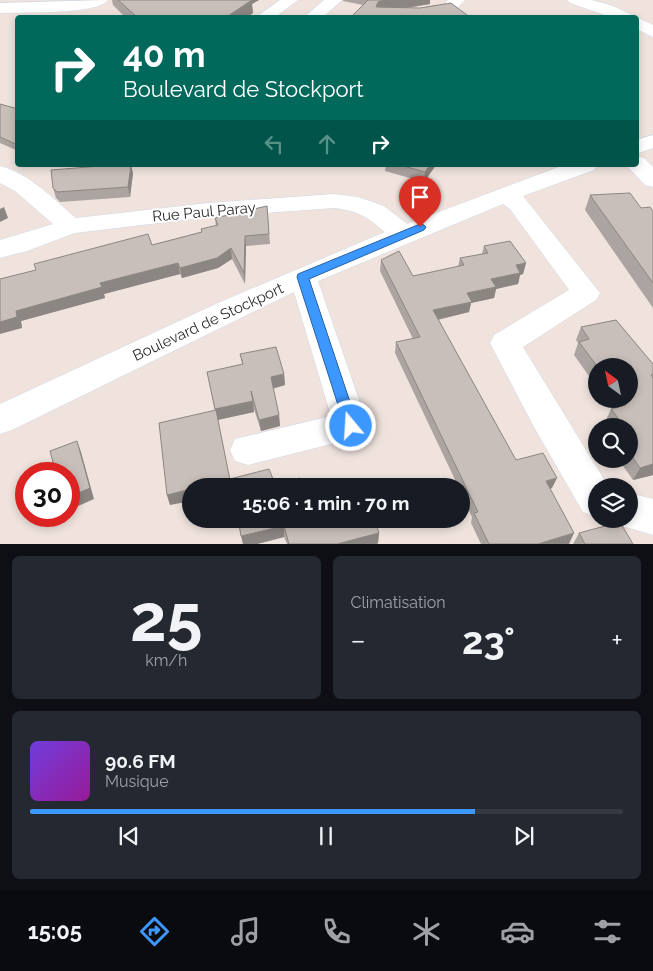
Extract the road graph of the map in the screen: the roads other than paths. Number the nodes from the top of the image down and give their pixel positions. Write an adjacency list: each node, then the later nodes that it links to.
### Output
1 (100, 0): 6 (street)
2 (290, 0): 8 (street)
3 (334, 0): 9 (street)
4 (575, 0): 11 (street)
5 (453, 4): 7 (street); 10 (street)
6 (0, 8)
7 (431, 11)
8 (268, 15)
9 (315, 15)
10 (462, 15)
11 (621, 15)
12 (639, 24): 13 (street)
13 (653, 32)
14 (653, 141): 15 (street)
15 (639, 146)
16 (639, 166): 19 (street)
17 (580, 167): 20 (street, Boulevard de Stockport)
18 (0, 174): 21 (street)
19 (653, 180)
20 (506, 194): 22 (street, Boulevard de Stockport); 27 (street)
21 (71, 226): 22 (street, Rue Paul Paray); 23 (street, Rue Paul Paray)
22 (403, 234): 24 (street, Boulevard de Stockport)
23 (0, 249)
24 (302, 277): 25 (street, Boulevard de Stockport); 26 (street)
25 (0, 420)
26 (248, 450)
27 (588, 487)
28 (638, 513): 29 (street)
29 (653, 517)

